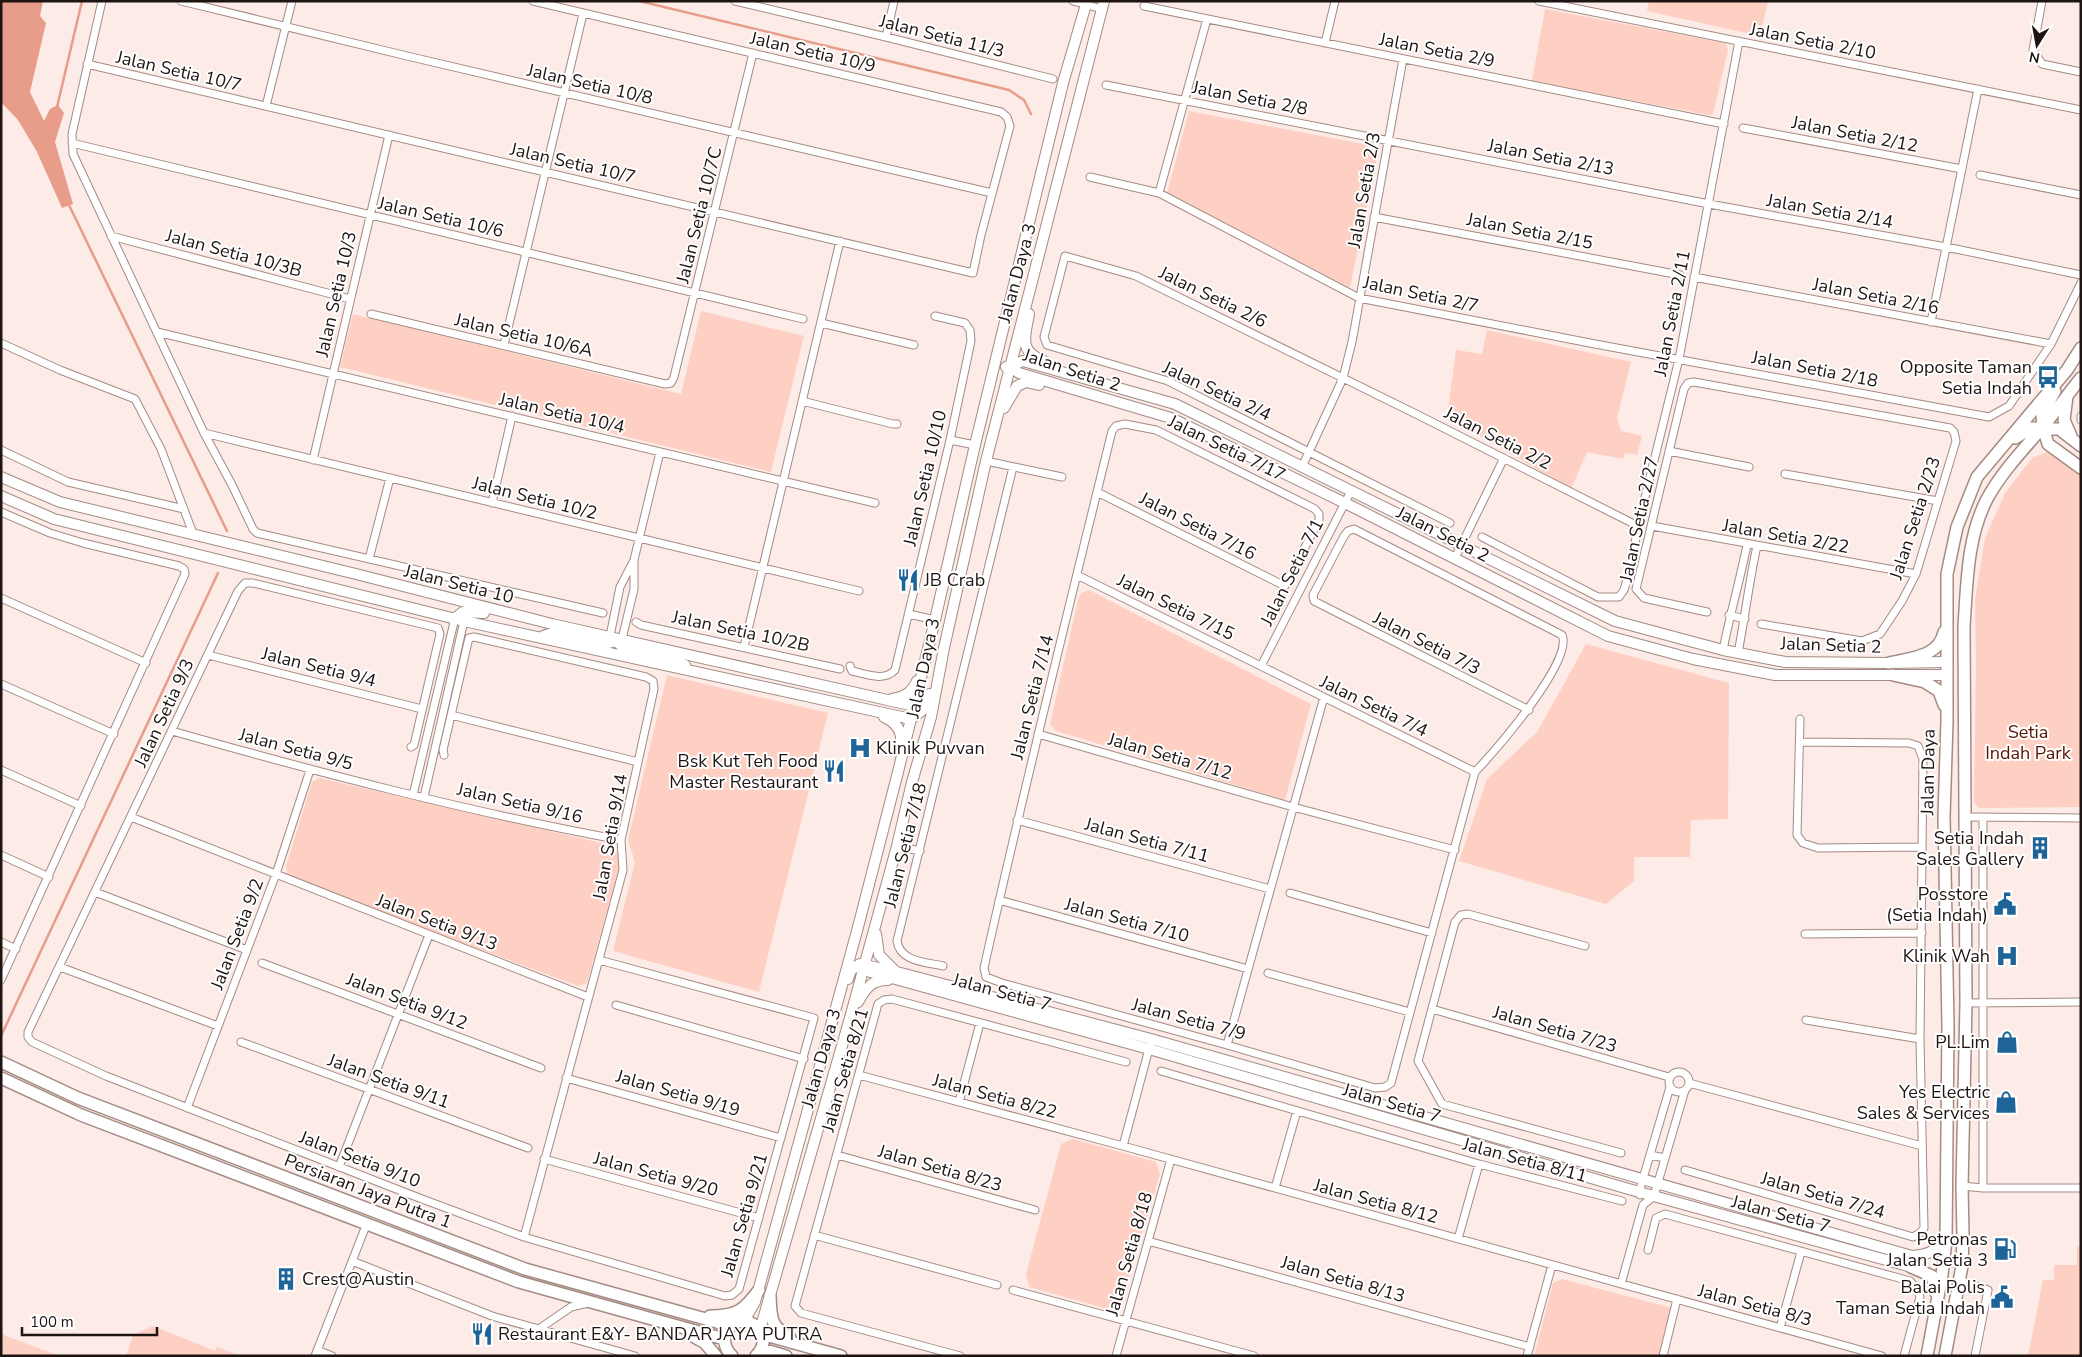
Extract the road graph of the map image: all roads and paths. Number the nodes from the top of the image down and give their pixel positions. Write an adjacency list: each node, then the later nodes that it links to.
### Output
1 (102, 1): 22 (street)
2 (182, 1): 16 (street, Jalan Setia 10/8)
3 (292, 1): 16 (street)
4 (533, 1): 14 (street, Jalan Setia 10/9)
5 (735, 1): 17 (street, Jalan Setia 11/3)
6 (894, 1): 17 (street)
7 (1073, 1): 11 (street)
8 (1334, 1): 19 (street)
9 (1539, 1): 18 (street, Jalan Setia 2/10)
10 (2042, 1): 23 (street)
11 (1086, 3): 12 (street); 53 (street, Jalan Daya 3)
12 (1103, 5): 54 (street, Jalan Daya 3)
13 (1144, 6): 15 (street, Jalan Setia 2/9)
14 (583, 14): 20 (street, Jalan Setia 10/9); 27 (street)
15 (1207, 19): 19 (street, Jalan Setia 2/9); 28 (street)
16 (286, 26): 27 (street, Jalan Setia 10/8); 29 (street)
17 (886, 37): 24 (street, Jalan Setia 11/3)
18 (1740, 41): 26 (street, Jalan Setia 2/10); 31 (street, Jalan Setia 2/11)
19 (1325, 43): 21 (street, Jalan Setia 2/9)
20 (754, 53): 33 (street, Jalan Setia 10/7C); 41 (street, Jalan Setia 10/9)
21 (1402, 59): 31 (street, Jalan Setia 2/9); 35 (street, Jalan Setia 2/3)
22 (87, 64): 29 (street, Jalan Setia 10/7); 36 (street)
23 (2081, 72)
24 (1053, 79)
25 (1106, 85): 28 (street, Jalan Setia 2/8)
26 (1978, 89): 30 (street, Jalan Setia 2/10); 37 (street)
27 (564, 93): 33 (street, Jalan Setia 10/8); 38 (street)
28 (1184, 100): 35 (street, Jalan Setia 2/8); 42 (street)
29 (266, 106): 34 (street, Jalan Setia 10/7)
30 (2081, 110)
31 (1724, 124): 44 (street, Jalan Setia 2/11)
32 (1743, 128): 37 (street, Jalan Setia 2/12)
33 (734, 132): 41 (street, Jalan Setia 10/8); 45 (street, Jalan Setia 10/7C)
34 (389, 135): 38 (street, Jalan Setia 10/7); 46 (street, Jalan Setia 10/3)
35 (1388, 140): 44 (street, Jalan Setia 2/13); 47 (street, Jalan Setia 2/3)
36 (72, 144): 46 (street, Jalan Setia 10/6); 48 (street)
37 (1962, 169): 50 (street)
38 (545, 172): 45 (street, Jalan Setia 10/7); 51 (street)
39 (1980, 175): 43 (street)
40 (1090, 178): 42 (street, Jalan Setia 2/7)
41 (992, 193): 49 (street, Jalan Setia 10/7)
42 (1159, 193): 60 (street, Jalan Setia 2/7)
43 (2081, 195)
44 (1709, 204): 50 (street, Jalan Setia 2/14); 57 (street, Jalan Setia 2/11)
45 (715, 212): 49 (street, Jalan Setia 10/7); 59 (street, Jalan Setia 10/7C)
46 (370, 215): 51 (street, Jalan Setia 10/6); 61 (street, Jalan Setia 10/3)
47 (1374, 218): 55 (street, Jalan Setia 2/15); 60 (street, Jalan Setia 2/3)
48 (111, 236): 61 (street, Jalan Setia 10/3B); 67 (street)
49 (840, 241): 66 (street)
50 (1946, 247): 56 (street, Jalan Setia 2/14); 65 (street)
51 (526, 252): 59 (street, Jalan Setia 10/6); 70 (street)
52 (1065, 256): 77 (street, Jalan Setia 2/6); 98 (street, Jalan Setia 2/4)
53 (1019, 262): 74 (street); 95 (street, Jalan Daya 3)
54 (1036, 266): 74 (street, Jalan Daya 3); 80 (street)
55 (1680, 275)
56 (2081, 275)
57 (1694, 277): 65 (street, Jalan Setia 2/16); 73 (street, Jalan Setia 2/11)
58 (2081, 283): 69 (street, Jalan Setia 2/18)
59 (695, 293): 64 (street, Jalan Setia 10/6); 79 (street, Jalan Setia 10/7C)
60 (1360, 298): 73 (street, Jalan Setia 2/7); 77 (street, Jalan Setia 2/3)
61 (350, 299): 76 (street, Jalan Setia 10/3)
62 (371, 314): 70 (street, Jalan Setia 10/6A)
63 (935, 316): 93 (street, Jalan Setia 10/10)
64 (803, 319)
65 (1931, 322): 69 (street, Jalan Setia 2/16)
66 (820, 323): 71 (street); 83 (street)
67 (157, 332): 76 (street, Jalan Setia 10/4); 92 (street)
68 (1, 342): 122 (street)
69 (2051, 344): 73 (street, Jalan Setia 2/18)
70 (504, 345): 79 (street, Jalan Setia 10/6A)
71 (914, 345)
72 (2081, 348): 75 (main road)
73 (1679, 358): 125 (street, Jalan Setia 2/11)
74 (1009, 366): 80 (street, Jalan Setia 2); 82 (street, Jalan Setia 2); 88 (street, Jalan Daya 3); 95 (street)
75 (2067, 370): 90 (main road); 100 (main road)
76 (333, 374): 84 (street, Jalan Setia 10/4); 103 (street, Jalan Setia 10/3)
77 (1343, 378): 98 (street, Jalan Setia 2/3); 102 (street, Jalan Setia 2/2)
78 (2081, 378): 81 (main road, Jalan Daya)
79 (671, 382)
80 (1102, 382): 107 (street, Jalan Setia 2)
81 (2068, 395): 90 (main road, Jalan Daya); 94 (main road)
82 (1099, 396): 88 (street); 120 (street, Jalan Setia 2)
83 (802, 402): 87 (street); 114 (street)
84 (512, 416): 97 (street, Jalan Setia 10/4); 119 (street)
85 (2081, 416): 86 (street)
86 (2081, 420)
87 (897, 424)
88 (996, 424): 104 (street, Jalan Daya 3)
89 (1116, 426): 116 (street, Jalan Setia 7/14); 140 (street, Jalan Setia 7/17)
90 (2043, 427): 94 (main road); 100 (main road); 101 (main road); 105 (main road, Jalan Daya)
91 (1954, 432): 99 (street, Jalan Setia 2/27); 118 (street, Jalan Setia 2/23)
92 (204, 433): 103 (street, Jalan Setia 10/2); 134 (street)
93 (950, 440): 95 (street); 145 (street, Jalan Setia 10/10)
94 (2076, 443)
95 (974, 445): 149 (street, Jalan Daya 3)
96 (1, 450): 122 (street)
97 (660, 452): 114 (street, Jalan Setia 10/4); 128 (street)
98 (1308, 452): 107 (street, Jalan Setia 2/3); 124 (street, Jalan Setia 2/4)
99 (1669, 452): 108 (street); 126 (street, Jalan Setia 2/27)
100 (1998, 452): 151 (main road)
101 (2061, 454): 105 (main road); 109 (main road)
102 (1504, 458): 125 (street, Jalan Setia 2/2); 130 (street)
103 (313, 460): 112 (street, Jalan Setia 10/2)
104 (986, 461): 106 (street); 158 (street, Jalan Daya 3)
105 (2014, 462): 154 (main road, Jalan Daya)
106 (1013, 467): 113 (street); 209 (street, Jalan Setia 7/18)
107 (1302, 467): 115 (street, Jalan Setia 2)
108 (1749, 467)
109 (2081, 468)
110 (1785, 474): 118 (street)
111 (1, 477): 127 (street, Jalan Setia 10)
112 (390, 478): 119 (street, Jalan Setia 10/2); 134 (street)
113 (1062, 478)
114 (783, 481): 121 (street, Jalan Setia 10/4); 136 (street)
115 (1350, 491): 120 (street, Jalan Setia 7/1); 130 (street, Jalan Setia 2)
116 (1097, 492): 138 (street, Jalan Setia 7/14); 140 (street, Jalan Setia 7/16)
117 (1, 496): 147 (street, Jalan Setia 10)
118 (1938, 501): 137 (street, Jalan Setia 2/23)
119 (492, 503): 128 (street, Jalan Setia 10/2)
120 (1344, 503): 133 (street, Jalan Setia 2); 167 (street, Jalan Setia 7/1)
121 (876, 504)
122 (184, 509): 127 (street)
123 (1, 512): 163 (street)
124 (1450, 523)
125 (1638, 526): 129 (street, Jalan Setia 2/11)
126 (1652, 526): 131 (street, Jalan Setia 2/22); 143 (street, Jalan Setia 2/27)
127 (194, 536): 139 (street, Jalan Setia 10)
128 (639, 538): 135 (street); 136 (street, Jalan Setia 10/2)
129 (1482, 538)
130 (1461, 545): 133 (street); 159 (street, Jalan Setia 2)
131 (1747, 545): 132 (street, Jalan Setia 2/22); 146 (street)
132 (1756, 546): 137 (street, Jalan Setia 2/22); 148 (street)
133 (1455, 558): 161 (street, Jalan Setia 2)
134 (369, 559): 144 (street)
135 (634, 560): 156 (street); 156 (street)
136 (763, 568): 141 (street, Jalan Setia 10/2); 157 (street)
137 (1916, 574): 153 (street, Jalan Setia 2/23)
138 (1077, 575): 167 (street, Jalan Setia 7/15); 186 (street, Jalan Setia 7/14)
139 (382, 582): 147 (street); 152 (street, Jalan Setia 10)
140 (1285, 586)
141 (859, 591)
142 (1, 598): 163 (street)
143 (1707, 612)
144 (603, 613)
145 (909, 614): 149 (street); 165 (street, Jalan Setia 10/10)
146 (1729, 615): 148 (street); 159 (street)
147 (460, 617): 152 (street); 155 (street, Jalan Setia 10); 196 (street); 197 (street)
148 (1745, 619): 159 (street)
149 (935, 620): 166 (street, Jalan Daya 3)
150 (636, 622): 157 (street, Jalan Setia 10/2B)
151 (1946, 622): 162 (main road); 164 (main road)
152 (552, 624): 156 (street, Jalan Setia 10)
153 (1761, 624)
154 (1964, 626): 170 (main road, Jalan Daya); 176 (main road, Jalan Daya)
155 (540, 638): 156 (street); 169 (street, Jalan Setia 10)
156 (616, 639): 169 (street); 174 (street, Jalan Setia 10)
157 (744, 647): 168 (street, Jalan Setia 10/2B)
158 (944, 648): 180 (street); 195 (street, Jalan Daya 3)
159 (1731, 653): 161 (street); 164 (street, Jalan Setia 2); 171 (street)
160 (208, 655): 177 (street, Jalan Setia 9/4); 177 (street, Jalan Setia 9/3); 184 (street, Jalan Setia 9/3)
161 (1693, 659): 171 (street, Jalan Setia 2)
162 (1947, 662): 164 (street, Jalan Setia 2); 170 (main road)
163 (146, 663): 185 (street)
164 (1889, 663)
165 (850, 666)
166 (923, 666): 174 (street); 180 (street, Jalan Daya 3)
167 (1260, 666): 175 (street, Jalan Setia 7/4)
168 (840, 669)
169 (693, 672): 178 (street, Jalan Setia 10)
170 (1951, 673): 172 (street, Jalan Setia 2); 176 (main road); 183 (main road, Jalan Daya)
171 (1762, 674): 172 (street, Jalan Setia 2)
172 (1892, 675): 183 (main road)
173 (1, 684): 185 (street)
174 (873, 697): 180 (street, Jalan Setia 10)
175 (1324, 697): 194 (street, Jalan Setia 7/4); 199 (street)
176 (1965, 703): 201 (main road, Jalan Daya)
177 (422, 709): 188 (street)
178 (870, 710): 180 (street, Jalan Setia 10); 193 (street)
179 (1528, 710): 179 (street, Jalan Setia 7/3); 194 (street)
180 (915, 713): 193 (street, Jalan Daya 3); 195 (street)
181 (451, 715): 189 (street); 190 (street); 190 (street, Jalan Setia 9/14)
182 (1800, 718): 187 (street)
183 (1947, 721): 237 (main road, Jalan Daya)
184 (172, 732): 192 (street, Jalan Setia 9/5); 200 (street, Jalan Setia 9/3)
185 (114, 734): 198 (street)
186 (1038, 734): 199 (street, Jalan Setia 7/12); 204 (street, Jalan Setia 7/14)
187 (1801, 742): 207 (street, Jalan Setia 7/24); 207 (street)
188 (410, 747)
189 (444, 755)
190 (638, 762): 205 (street, Jalan Setia 9/14)
191 (1, 770): 198 (street)
192 (310, 770): 196 (street, Jalan Setia 9/5); 211 (street, Jalan Setia 9/2)
193 (898, 772): 218 (street, Jalan Daya 3)
194 (1475, 772): 208 (street)
195 (912, 782): 206 (street, Jalan Daya 3)
196 (414, 794): 197 (street, Jalan Setia 9/16)
197 (424, 797): 205 (street, Jalan Setia 9/16)
198 (81, 806): 212 (street)
199 (1293, 807): 208 (street, Jalan Setia 7/12); 213 (street)
200 (131, 817): 211 (street, Jalan Setia 9/13); 214 (street, Jalan Setia 9/3)
201 (1964, 817): 202 (street); 240 (main road, Jalan Daya)
202 (1983, 817): 203 (street); 241 (street)
203 (2081, 818)
204 (1017, 820): 213 (street, Jalan Setia 7/11); 216 (street, Jalan Setia 7/14)
205 (621, 840): 227 (street, Jalan Setia 9/14)
206 (897, 846): 209 (street); 217 (street, Jalan Daya 3)
207 (1921, 847): 219 (street, Jalan Setia 7/24)
208 (1455, 850): 220 (street)
209 (920, 851): 230 (street, Jalan Setia 7/18)
210 (1, 855): 212 (street)
211 (276, 874): 221 (street, Jalan Setia 9/13); 226 (street, Jalan Setia 9/2)
212 (49, 877): 225 (street)
213 (1270, 889): 232 (street)
214 (95, 892): 226 (street); 231 (street, Jalan Setia 9/3)
215 (1290, 893): 220 (street)
216 (999, 900): 232 (street, Jalan Setia 7/10); 235 (street, Jalan Setia 7/14)
217 (877, 920): 229 (street, Jalan Daya 3); 234 (street)
218 (857, 931): 229 (street); 239 (street, Jalan Daya 3)
219 (1922, 932): 222 (street); 253 (street, Jalan Setia 7/24)
220 (1432, 933): 245 (street)
221 (429, 934): 238 (street, Jalan Setia 9/13); 246 (street)
222 (1805, 934)
223 (1, 942): 225 (street)
224 (1584, 946): 244 (street)
225 (16, 949): 236 (street)
226 (247, 950): 251 (street, Jalan Setia 9/2)
227 (599, 960): 238 (street, Jalan Setia 9/14); 257 (street, Jalan Setia 9/21)
228 (262, 963): 246 (street, Jalan Setia 9/12)
229 (861, 966): 234 (street, Jalan Setia 7); 239 (street); 247 (street, Jalan Daya 3)
230 (943, 966)
231 (60, 967): 251 (street); 252 (street, Jalan Setia 9/3)
232 (1248, 969): 256 (street)
233 (1268, 973): 245 (street)
234 (896, 976): 247 (street); 255 (street, Jalan Setia 7)
235 (986, 977): 256 (street, Jalan Setia 7/9)
236 (1, 980)
237 (1948, 988): 240 (main road); 250 (main road, Jalan Daya)
238 (588, 997): 264 (street, Jalan Setia 9/14)
239 (837, 998): 313 (street, Jalan Daya 3)
240 (1966, 1002): 241 (street); 250 (main road); 287 (main road, Jalan Daya)
241 (1982, 1002): 242 (street); 289 (street)
242 (2081, 1002)
243 (616, 1005): 257 (street)
244 (1432, 1009): 265 (street, Jalan Setia 7/23); 276 (street)
245 (1410, 1012): 256 (street, Jalan Setia 7/9)
246 (398, 1014): 260 (street, Jalan Setia 9/12); 268 (street)
247 (850, 1018): 315 (street, Jalan Daya 3)
248 (1806, 1020): 253 (street)
249 (980, 1023): 259 (street, Jalan Setia 8/21); 262 (street, Jalan Setia 8/21); 269 (street)
250 (1948, 1025): 302 (main road, Jalan Daya)
251 (218, 1026): 270 (street, Jalan Setia 9/2)
252 (28, 1037): 270 (street, Jalan Setia 9/10)
253 (1920, 1039): 274 (street, Jalan Setia 7/24)
254 (241, 1042): 268 (street, Jalan Setia 9/11)
255 (1150, 1044): 273 (street); 285 (street, Jalan Setia 7); 291 (street, Jalan Setia 7)
256 (1227, 1044)
257 (804, 1059): 272 (street, Jalan Setia 9/21)
258 (1, 1062): 319 (main road, Persiaran Jaya Putra 1)
259 (1126, 1062)
260 (541, 1068)
261 (1161, 1071): 271 (street, Jalan Setia 8/11)
262 (859, 1075): 269 (street, Jalan Setia 8/22); 278 (street, Jalan Setia 8/21)
263 (1, 1078): 297 (main road, Persiaran Jaya Putra 1)
264 (566, 1078): 272 (street, Jalan Setia 9/19); 279 (street, Jalan Setia 9/14)
265 (1670, 1078): 266 (street); 267 (street)
266 (1687, 1086): 267 (street); 274 (street); 280 (street)
267 (1670, 1087): 277 (street)
268 (369, 1089): 275 (street, Jalan Setia 9/11); 283 (street)
269 (960, 1102): 273 (street, Jalan Setia 8/22)
270 (187, 1108): 283 (street, Jalan Setia 9/10)
271 (1297, 1111): 282 (street, Jalan Setia 8/11); 288 (street)
272 (782, 1138): 296 (street, Jalan Setia 9/21)
273 (1123, 1146): 281 (street, Jalan Setia 8/12)
274 (1922, 1146): 284 (street, Jalan Setia 7/24)
275 (528, 1148)
276 (1621, 1153)
277 (1650, 1154): 280 (street); 285 (street)
278 (837, 1155): 295 (street, Jalan Setia 8/23); 298 (street, Jalan Setia 8/21)
279 (544, 1158): 296 (street, Jalan Setia 9/20); 299 (street, Jalan Setia 9/14)
280 (1664, 1158): 286 (street)
281 (1171, 1160): 288 (street, Jalan Setia 8/12); 303 (street, Jalan Setia 8/18)
282 (1479, 1164): 293 (street, Jalan Setia 8/11); 301 (street)
283 (339, 1166): 299 (street, Jalan Setia 9/10)
284 (1685, 1170)
285 (1643, 1179): 286 (street, Jalan Setia 7); 291 (street)
286 (1657, 1183): 292 (street); 307 (street, Jalan Setia 7)
287 (1962, 1186): 289 (street); 300 (main road, Jalan Daya)
288 (1275, 1188): 301 (street, Jalan Setia 8/12)
289 (1983, 1188): 290 (street)
290 (2081, 1188)
291 (1639, 1192): 292 (street, Jalan Setia 7); 294 (street)
292 (1654, 1196): 294 (street); 307 (street, Jalan Setia 7)
293 (1622, 1201)
294 (1643, 1205): 311 (street)
295 (1035, 1210)
296 (759, 1218): 299 (street, Jalan Setia 9/21)
297 (367, 1223): 306 (street); 317 (main road, Persiaran Jaya Putra 1)
298 (814, 1235): 312 (street); 341 (street, Jalan Setia 8/21)
299 (524, 1236)
300 (1963, 1236): 309 (main road); 310 (main road, Jalan Daya)
301 (1458, 1239): 308 (street, Jalan Setia 8/12)
302 (1946, 1240): 307 (street); 309 (main road, Jalan Daya)
303 (1148, 1241): 321 (street, Jalan Setia 8/18); 330 (street, Jalan Setia 8/13)
304 (1648, 1250): 305 (street)
305 (1801, 1252): 324 (street); 347 (street)
306 (352, 1261): 325 (street); 332 (street)
307 (1912, 1261): 309 (street); 318 (main road)
308 (1552, 1265): 311 (street, Jalan Setia 8/12); 330 (street)
309 (1942, 1275): 318 (main road, Jalan Daya)
310 (1959, 1280): 334 (main road, Jalan Daya); 349 (street)
311 (1621, 1284): 316 (street, Jalan Setia 8/3)
312 (997, 1286)
313 (759, 1290): 319 (main road); 320 (street, Jalan Daya 3)
314 (1013, 1290): 321 (street)
315 (770, 1296): 326 (street, Jalan Daya 3); 328 (main road)
316 (1677, 1299): 324 (street, Jalan Setia 8/3); 345 (street)
317 (591, 1302): 322 (main road, Persiaran Jaya Putra 1); 325 (street)
318 (1937, 1302): 348 (main road, Jalan Daya)
319 (693, 1315): 323 (main road, Persiaran Jaya Putra 1)
320 (744, 1321): 323 (main road); 326 (main road)
321 (1126, 1321): 342 (street, Jalan Setia 8/18); 343 (street)
322 (675, 1326): 327 (main road, Persiaran Jaya Putra 1); 338 (main road)
323 (731, 1326): 327 (main road)
324 (1780, 1328): 346 (street, Jalan Setia 8/3)
325 (539, 1329): 329 (street)
326 (761, 1332): 328 (main road); 331 (main road)
327 (724, 1339): 333 (main road)
328 (799, 1344): 340 (main road)
329 (604, 1347): 336 (street); 337 (street)
330 (1530, 1347): 344 (street)
331 (759, 1352): 339 (main road)
332 (316, 1353): 335 (street)
333 (731, 1355)
334 (1946, 1355)
335 (332, 1356)
336 (602, 1356)
337 (635, 1356)
338 (716, 1356)
339 (786, 1356)
340 (841, 1356)
341 (960, 1356)
342 (1116, 1356)
343 (1254, 1356)
344 (1528, 1356)
345 (1663, 1356)
346 (1882, 1356)
347 (1904, 1356)
348 (1927, 1356)
349 (1975, 1356)

